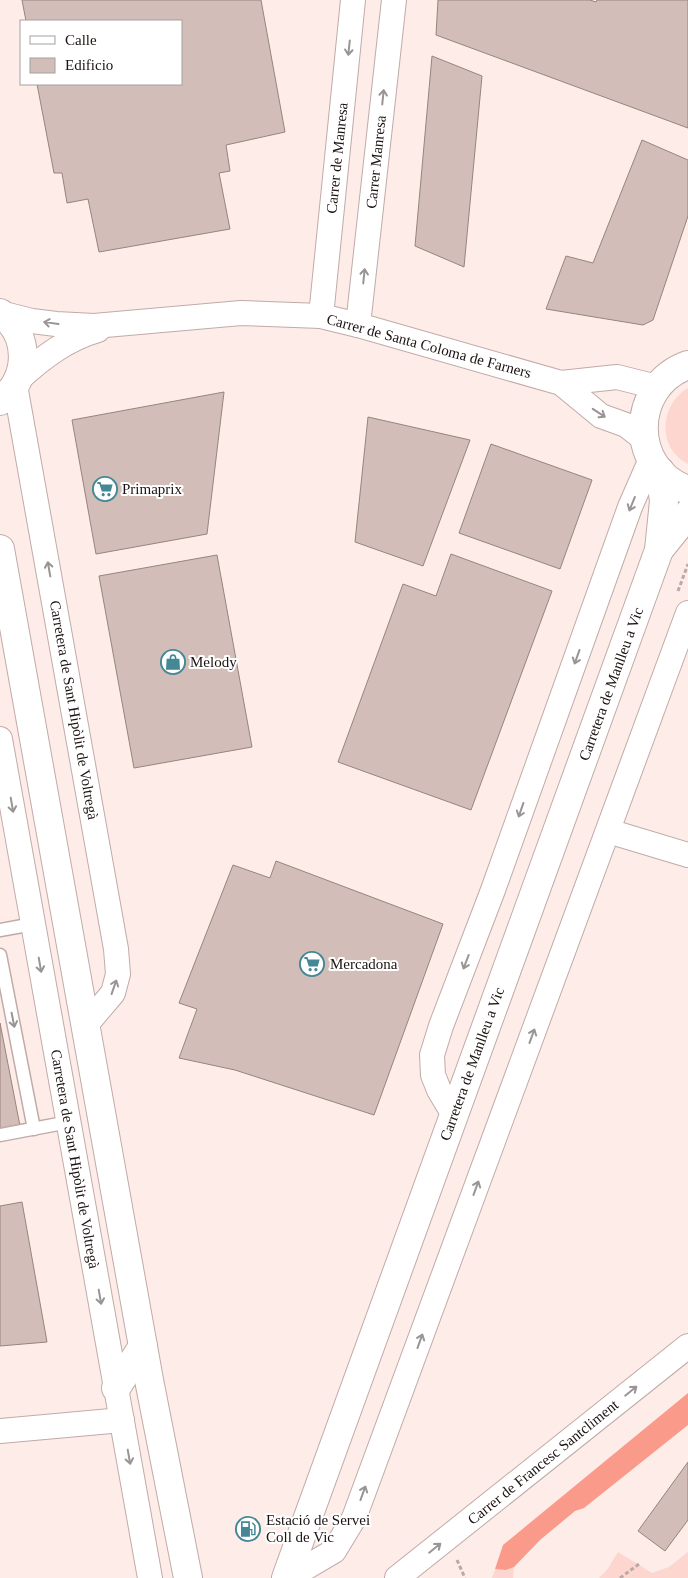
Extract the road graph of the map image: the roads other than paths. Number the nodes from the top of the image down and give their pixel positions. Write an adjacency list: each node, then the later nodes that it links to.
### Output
1 (354, 0): 4 (street, Carrer de Manresa, one-way to 4)
2 (394, 0): 6 (street, Carrer Manresa, one-way to 2)
3 (0, 313): 5 (street, Carrer de Santa Coloma de Farners, one-way to 3); 10 (street)
4 (321, 316): 5 (street, Carrer de Santa Coloma de Farners); 6 (street, Carrer de Santa Coloma de Farners)
5 (117, 325): 10 (street, Carrer de Santa Coloma de Farners)
6 (358, 325): 8 (street, Carrer de Santa Coloma de Farners)
7 (687, 363): 9 (street)
8 (561, 383): 9 (street, Carrer de Santa Coloma de Farners); 11 (street, Carrer de Santa Coloma de Farners, one-way to 11)
9 (657, 387): 11 (street, Carretera de Manlleu a Vic)
10 (11, 389): 23 (street, Carretera de Sant Hipòlit de Voltregà, one-way to 10)
11 (652, 456): 12 (street); 15 (street, Carretera de Manlleu a Vic); 24 (street, one-way to 24)
12 (688, 490)
13 (688, 514): 15 (street, Carretera de Manlleu a Vic)
14 (0, 549): 23 (street)
15 (659, 550): 24 (street, Carretera de Manlleu a Vic)
16 (688, 613): 18 (street, Carretera de Manlleu a Vic)
17 (0, 739): 20 (street, Carretera de Sant Hipòlit de Voltregà, one-way to 20)
18 (608, 831): 19 (street); 35 (street, Carretera de Manlleu a Vic, one-way to 18)
19 (688, 855)
20 (33, 924): 21 (lane); 25 (street, Carretera de Sant Hipòlit de Voltregà, one-way to 25)
21 (0, 930)
22 (0, 955): 26 (lane, one-way to 26)
23 (85, 1026): 28 (street)
24 (454, 1115): 35 (street, Carretera de Manlleu a Vic)
25 (69, 1122): 26 (lane); 30 (street, Carretera de Sant Hipòlit de Voltregà, one-way to 30)
26 (34, 1128): 27 (lane)
27 (0, 1135)
28 (143, 1346): 30 (street); 34 (street)
29 (688, 1346): 36 (street, Carrer de Francesc Santcliment, one-way to 29)
30 (116, 1388): 31 (street, Carretera de Sant Hipòlit de Voltregà)
31 (122, 1420): 32 (street); 33 (street, Carretera de Sant Hipòlit de Voltregà, one-way to 33)
32 (0, 1430)
33 (150, 1578)
34 (188, 1578)
35 (287, 1578)
36 (397, 1578)

